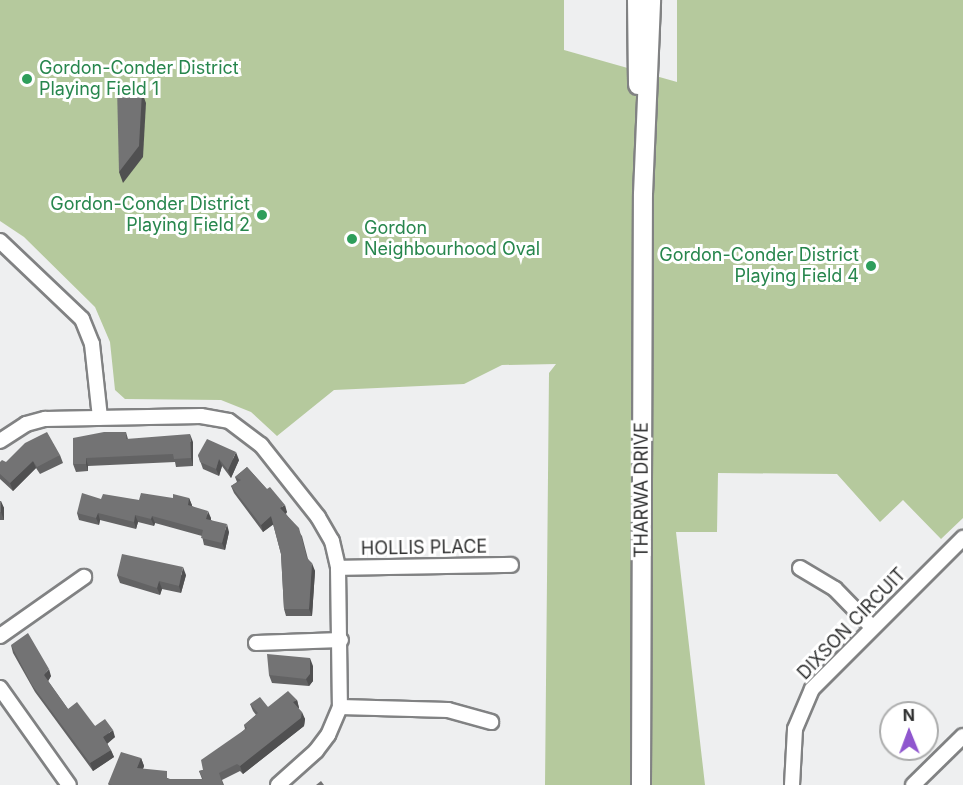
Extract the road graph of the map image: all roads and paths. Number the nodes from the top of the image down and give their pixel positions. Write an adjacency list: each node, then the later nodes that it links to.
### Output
1 (644, 8): 20 (main road, THARWA DRIVE)
2 (0, 241): 3 (street)
3 (100, 418): 4 (street); 7 (street)
4 (0, 441)
5 (963, 538): 10 (street, DIXSON CIRCUIT)
6 (511, 565): 7 (street, HOLLIS PLACE)
7 (338, 568): 12 (street)
8 (800, 568): 10 (street)
9 (84, 577): 11 (street)
10 (872, 627): 21 (street, DIXSON CIRCUIT)
11 (0, 636)
12 (340, 640): 13 (street); 15 (street)
13 (256, 643)
14 (0, 688): 18 (street)
15 (340, 707): 16 (street); 19 (street)
16 (491, 722)
17 (963, 736): 22 (street)
18 (69, 785)
19 (278, 785)
20 (641, 785)
21 (792, 785)
22 (913, 785)

